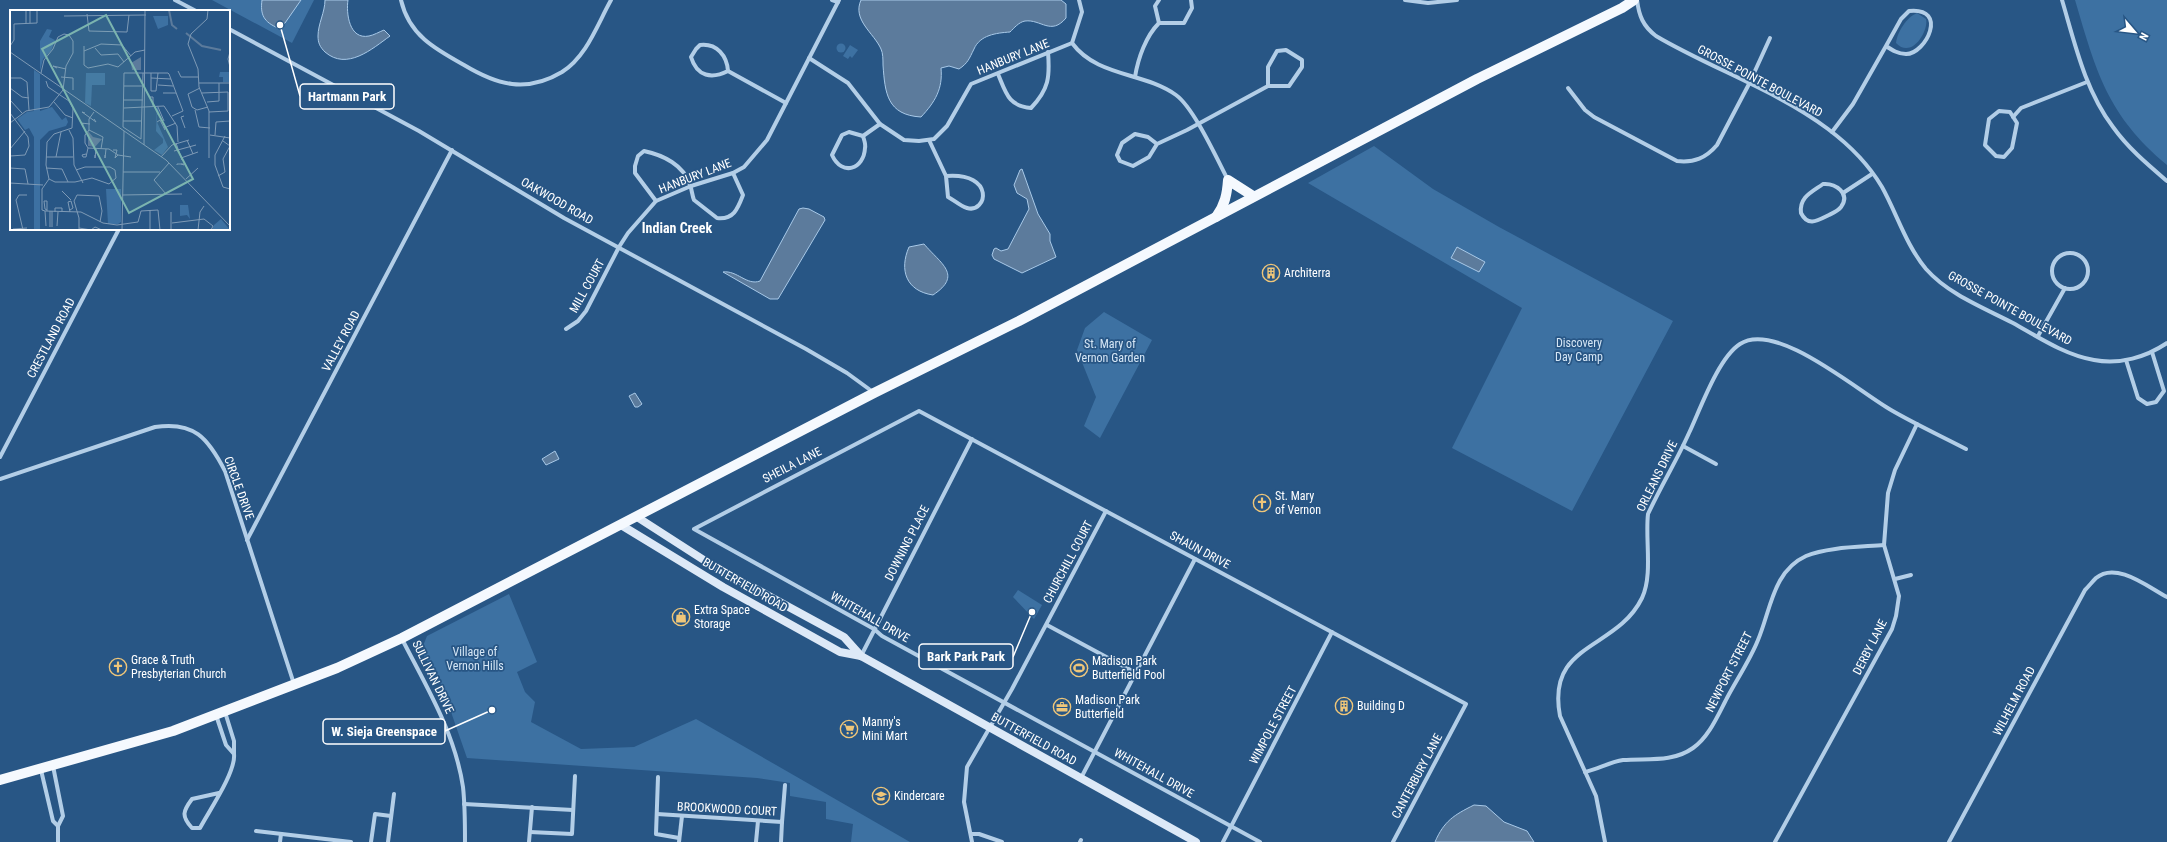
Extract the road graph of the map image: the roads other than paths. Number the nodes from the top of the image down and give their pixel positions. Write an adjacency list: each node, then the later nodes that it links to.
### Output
1 (175, 0): 13 (street)
2 (401, 0): 3 (street)
3 (611, 0)
4 (832, 0): 12 (street)
5 (1079, 0): 17 (street)
6 (1159, 0): 14 (street)
7 (1191, 0): 14 (street)
8 (1405, 0): 9 (street)
9 (1457, 0)
10 (1636, 0): 25 (street, GROSSE POINTE BOULEVARD); 44 (main road)
11 (2062, 0): 24 (street)
12 (839, 1): 20 (street, HANBURY LANE)
13 (194, 10)
14 (1160, 22): 23 (street)
15 (230, 30): 36 (street, OAKWOOD ROAD)
16 (1770, 38): 25 (street)
17 (1072, 43): 19 (street, HANBURY LANE); 23 (street)
18 (1886, 46): 18 (street); 32 (street)
19 (1048, 52): 22 (street, HANBURY LANE); 22 (street)
20 (809, 58): 28 (street, HANBURY LANE); 30 (street)
21 (728, 71): 21 (street); 28 (street)
22 (998, 74): 34 (street, HANBURY LANE)
23 (1135, 77): 31 (street)
24 (2087, 82): 29 (street); 41 (street)
25 (1749, 84): 27 (street); 32 (street, GROSSE POINTE BOULEVARD)
26 (1268, 86): 26 (street); 31 (street)
27 (1568, 88)
28 (786, 103): 37 (street, HANBURY LANE)
29 (2013, 117): 29 (street)
30 (880, 124): 33 (street); 34 (street)
31 (1197, 124): 35 (street); 40 (street)
32 (1832, 132): 38 (street, GROSSE POINTE BOULEVARD)
33 (863, 136): 33 (street)
34 (929, 140): 39 (street)
35 (1157, 144): 35 (street)
36 (452, 150): 48 (street, OAKWOOD ROAD); 68 (street, VALLEY ROAD)
37 (733, 173): 42 (street, HANBURY LANE); 42 (street)
38 (1872, 174): 43 (street); 51 (street, GROSSE POINTE BOULEVARD)
39 (946, 176): 39 (street)
40 (1228, 180): 44 (main road); 46 (main road)
41 (2167, 181)
42 (691, 186): 45 (street, HANBURY LANE); 45 (street)
43 (1842, 193): 43 (street)
44 (1253, 196): 46 (main road)
45 (656, 201): 48 (street, HANBURY LANE)
46 (1216, 217): 55 (main road)
47 (118, 230): 61 (street, CRESTLAND ROAD)
48 (619, 247): 50 (street, MILL COURT); 55 (street, OAKWOOD ROAD)
49 (2065, 288): 49 (street); 51 (street)
50 (566, 329)
51 (2038, 336): 54 (street, GROSSE POINTE BOULEVARD)
52 (2167, 343): 53 (street, GROSSE POINTE BOULEVARD)
53 (2152, 352): 54 (street, GROSSE POINTE BOULEVARD); 54 (street)
54 (2126, 360)
55 (874, 393): 65 (main road)
56 (909, 416): 58 (street, SHAUN DRIVE); 67 (street, SHEILA LANE)
57 (1917, 424): 59 (street, ORLEANS DRIVE); 60 (street, ORLEANS DRIVE); 69 (street, DERBY LANE)
58 (972, 439): 64 (street, SHAUN DRIVE); 75 (street, DOWNING PLACE)
59 (1683, 446): 62 (street); 89 (street, ORLEANS DRIVE)
60 (1966, 449)
61 (0, 457)
62 (1716, 464)
63 (0, 479): 68 (street, CIRCLE DRIVE)
64 (1106, 511): 70 (street, SHAUN DRIVE); 74 (street, CHURCHILL COURT)
65 (637, 517): 66 (main road); 78 (main road, BUTTERFIELD ROAD)
66 (621, 525): 77 (main road); 78 (main road, BUTTERFIELD ROAD)
67 (703, 534): 75 (street, WHITEHALL DRIVE)
68 (247, 540): 80 (street, CIRCLE DRIVE)
69 (1884, 545): 72 (street, DERBY LANE); 89 (street, NEWPORT STREET)
70 (1196, 559): 76 (street, SHAUN DRIVE); 79 (street)
71 (1911, 576): 72 (street)
72 (1896, 579): 128 (street, DERBY LANE)
73 (2167, 597): 129 (street, WILHELM ROAD)
74 (1047, 624): 79 (street); 81 (street, CHURCHILL COURT)
75 (874, 629): 78 (street, DOWNING PLACE); 81 (street, WHITEHALL DRIVE)
76 (1332, 632): 83 (street, SHAUN DRIVE); 106 (street, WIMPOLE STREET)
77 (402, 638): 80 (main road); 97 (street, SULLIVAN DRIVE)
78 (861, 656): 84 (main road, BUTTERFIELD ROAD)
79 (1136, 673): 85 (street)
80 (294, 684): 82 (main road)
81 (1004, 702): 84 (street, CHURCHILL COURT); 85 (street, WHITEHALL DRIVE)
82 (220, 713): 86 (street); 86 (street); 87 (main road)
83 (1458, 719): 126 (street, CANTERBURY LANE)
84 (988, 727): 92 (main road, BUTTERFIELD ROAD); 110 (street, CHURCHILL COURT)
85 (1095, 752): 92 (street); 106 (street, WHITEHALL DRIVE)
86 (234, 754): 95 (street)
87 (53, 766): 88 (main road); 105 (street)
88 (40, 770): 93 (main road); 105 (street)
89 (1585, 772): 127 (street, ORLEANS DRIVE)
90 (575, 776): 99 (street)
91 (658, 777): 100 (street)
92 (1081, 778): 123 (main road, BUTTERFIELD ROAD)
93 (0, 780)
94 (785, 785): 104 (street, BROOKWOOD COURT)
95 (219, 793): 95 (street)
96 (394, 794): 101 (street)
97 (464, 804): 98 (street); 117 (street, SULLIVAN DRIVE)
98 (532, 807): 99 (street); 108 (street)
99 (573, 810): 108 (street)
100 (657, 814): 102 (street, BROOKWOOD COURT); 111 (street)
101 (391, 816): 115 (street); 116 (street)
102 (682, 816): 103 (street, BROOKWOOD COURT); 111 (street)
103 (758, 821): 104 (street, BROOKWOOD COURT); 119 (street)
104 (782, 822): 120 (street)
105 (58, 826): 112 (street)
106 (1231, 826): 124 (street, WIMPOLE STREET); 125 (street, WHITEHALL DRIVE)
107 (256, 831): 109 (street)
108 (530, 832): 118 (street)
109 (281, 834): 113 (street); 114 (street)
110 (972, 834): 121 (street, CHURCHILL COURT); 122 (street)
111 (679, 840)
112 (58, 842)
113 (280, 842)
114 (351, 842)
115 (371, 842)
116 (388, 842)
117 (465, 842)
118 (529, 842)
119 (756, 842)
120 (781, 842)
121 (972, 842)
122 (1002, 842)
123 (1196, 842)
124 (1223, 842)
125 (1260, 842)
126 (1393, 842)
127 (1605, 842)
128 (1775, 842)
129 (1949, 842)

